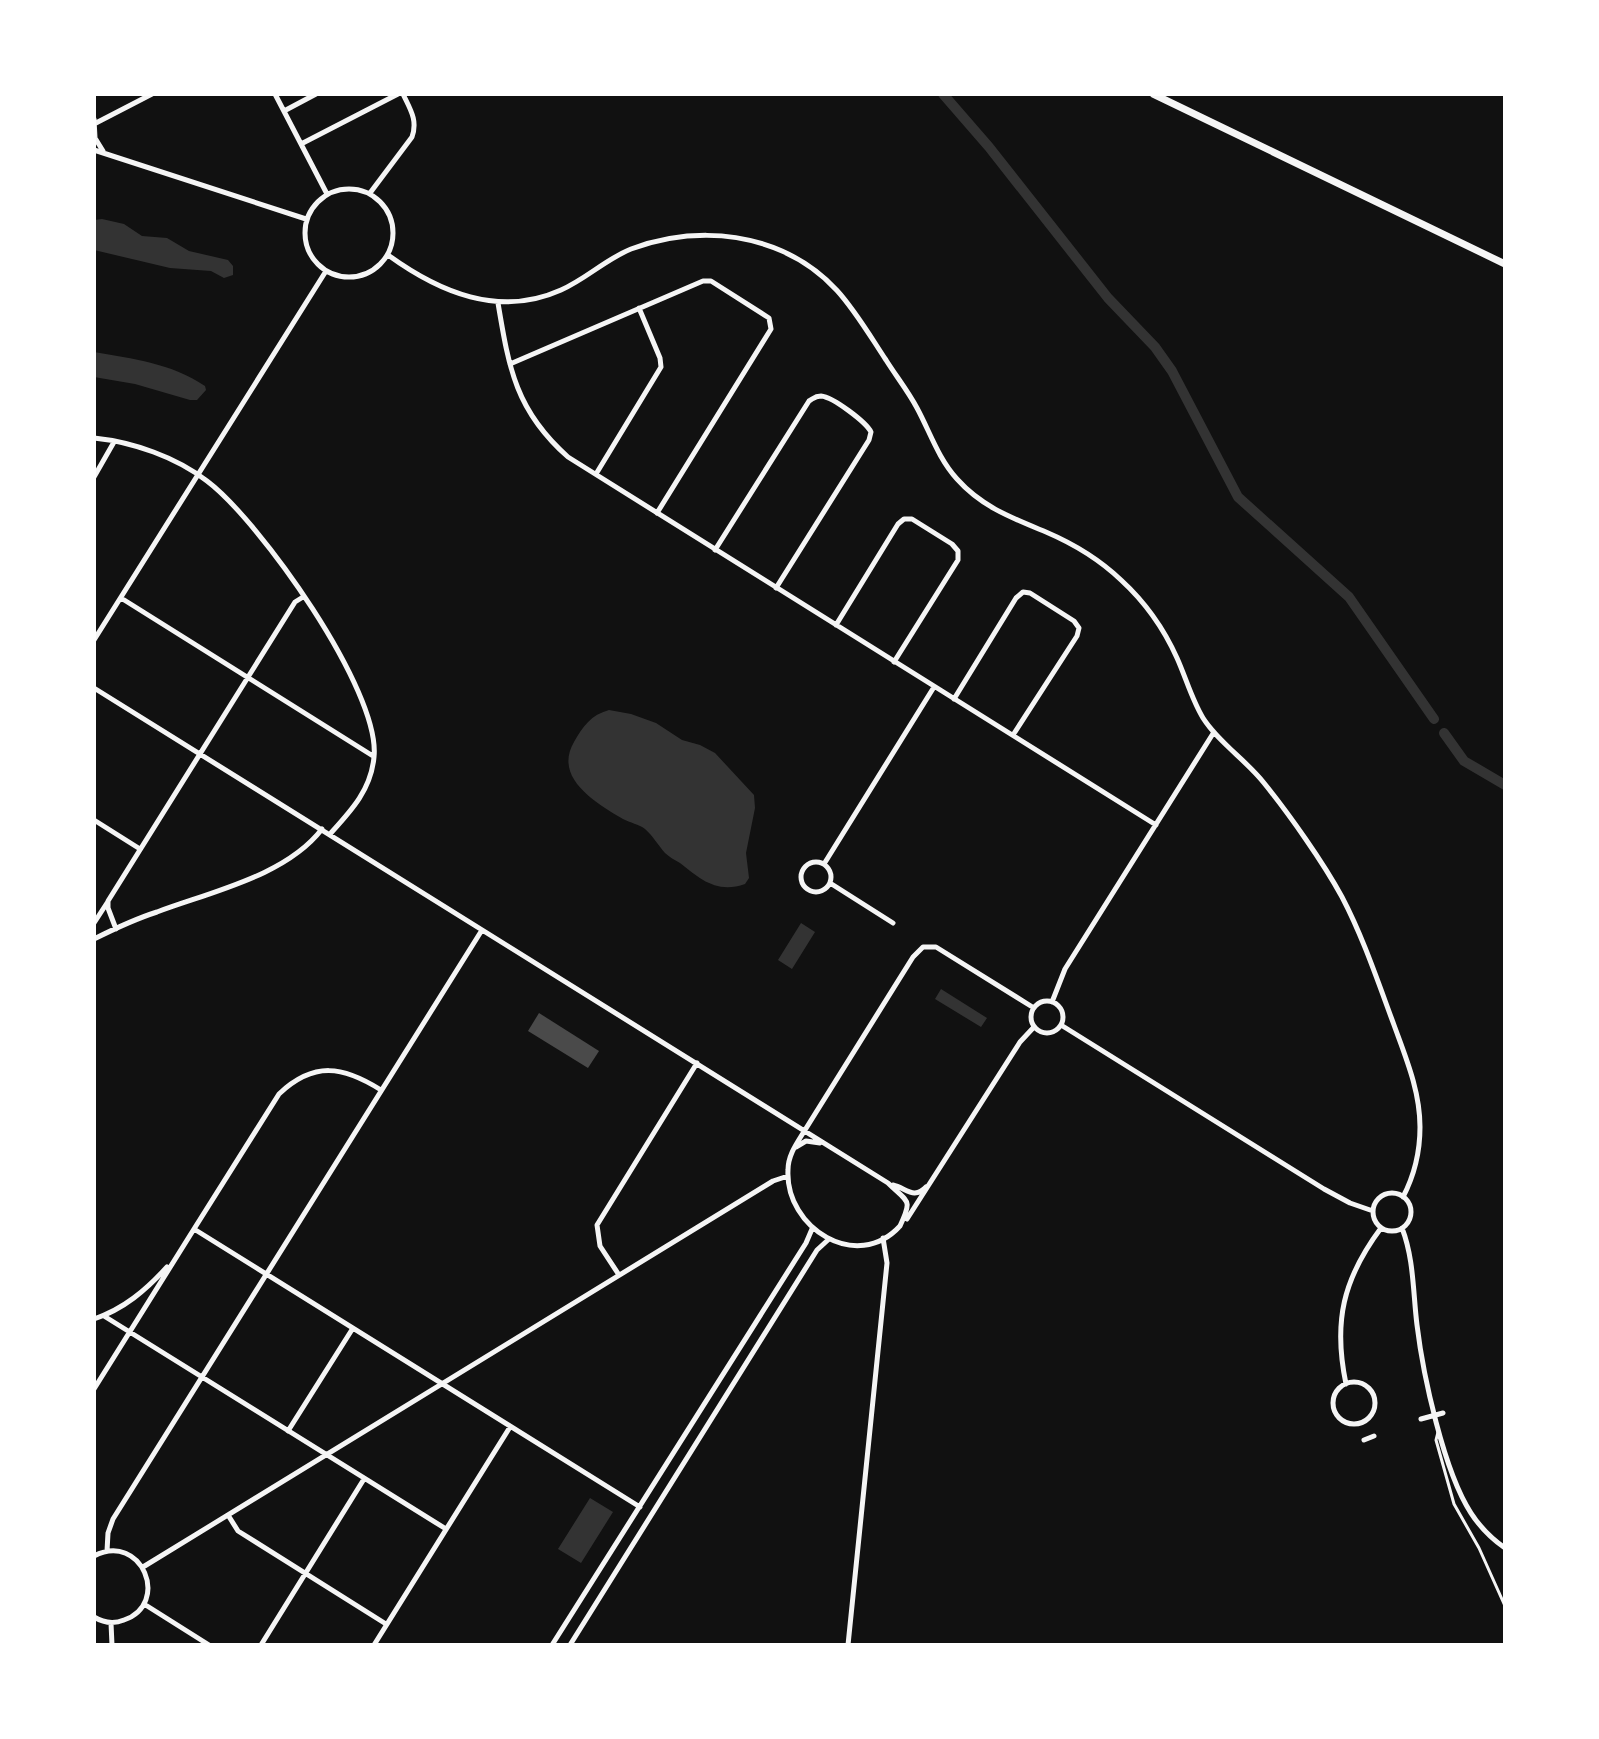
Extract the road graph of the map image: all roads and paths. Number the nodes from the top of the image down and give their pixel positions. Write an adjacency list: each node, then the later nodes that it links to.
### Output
1 (152, 94): 7 (street)
2 (275, 94): 6 (street)
3 (316, 94): 6 (street)
4 (400, 94): 8 (street); 11 (street)
5 (1153, 94): 15 (street)
6 (284, 111): 8 (street)
7 (95, 122): 10 (street)
8 (301, 144): 12 (street)
9 (94, 150): 10 (street)
10 (103, 152): 13 (street)
11 (370, 193): 12 (street); 14 (street)
12 (327, 194): 13 (street)
13 (306, 219): 16 (street)
14 (388, 255): 16 (street); 17 (street)
15 (1505, 264)
16 (326, 271): 23 (street)
17 (498, 303): 19 (street); 37 (street)
18 (639, 308): 19 (street); 22 (street); 25 (street)
19 (510, 364): 22 (street)
20 (94, 438): 21 (street)
21 (114, 442): 23 (street); 24 (street)
22 (596, 474): 25 (street)
23 (199, 475): 28 (street); 29 (street)
24 (94, 477)
25 (657, 513): 26 (street)
26 (715, 550): 27 (street); 27 (street)
27 (776, 588): 30 (street)
28 (303, 597): 33 (street); 40 (street)
29 (121, 598): 31 (street); 33 (street)
30 (836, 625): 32 (street); 32 (street)
31 (94, 640)
32 (894, 662): 34 (street)
33 (247, 677): 39 (street); 40 (street)
34 (934, 687): 36 (street); 46 (street)
35 (94, 688): 39 (street)
36 (954, 699): 38 (street); 38 (street)
37 (1214, 732): 42 (street); 66 (street)
38 (1013, 735): 42 (street)
39 (200, 753): 43 (street); 45 (street)
40 (374, 757): 44 (street)
41 (94, 820): 45 (street)
42 (1156, 825): 54 (street)
43 (322, 829): 44 (street); 51 (street)
44 (330, 834): 52 (street)
45 (140, 849): 48 (street)
46 (824, 864): 47 (street); 47 (street)
47 (830, 883): 50 (street)
48 (108, 901): 49 (street); 51 (street)
49 (94, 923)
50 (893, 923)
51 (116, 929): 53 (street)
52 (482, 930): 58 (street); 59 (street)
53 (95, 938)
54 (1052, 1002): 55 (street); 56 (street)
55 (1034, 1008): 57 (street); 60 (street)
56 (1061, 1025): 57 (street); 67 (street)
57 (1034, 1027): 64 (street)
58 (697, 1063): 60 (street); 76 (street)
59 (381, 1090): 71 (street); 75 (street)
60 (805, 1130): 61 (street); 62 (street)
61 (795, 1147): 62 (street); 63 (street)
62 (835, 1150): 65 (street)
63 (788, 1176): 72 (street); 76 (street)
64 (936, 1176): 65 (street); 68 (street)
65 (892, 1185): 68 (street)
66 (1403, 1197): 67 (street); 70 (street)
67 (1373, 1211): 69 (street)
68 (900, 1226): 73 (street)
69 (1381, 1228): 70 (street); 83 (street)
70 (1402, 1228): 85 (street)
71 (194, 1229): 75 (street); 77 (street); 80 (street)
72 (812, 1229): 74 (street); 94 (street)
73 (883, 1238): 74 (street); 113 (street)
74 (829, 1239): 112 (street)
75 (266, 1275): 79 (street); 81 (street)
76 (619, 1275): 82 (street)
77 (103, 1316): 78 (street); 80 (street)
78 (94, 1319)
79 (353, 1328): 82 (street); 89 (street)
80 (130, 1332): 81 (street); 84 (street)
81 (202, 1377): 89 (street); 98 (street)
82 (440, 1384): 87 (street); 92 (street)
83 (1346, 1384): 83 (street)
84 (94, 1389)
85 (1440, 1414): 86 (street); 88 (street)
86 (1421, 1419)
87 (510, 1427): 94 (street); 96 (street)
88 (1439, 1428): 97 (street); 103 (lane)
89 (288, 1431): 92 (street)
90 (1374, 1436): 91 (street)
91 (1364, 1440)
92 (326, 1455): 93 (street); 95 (street)
93 (364, 1479): 96 (street); 101 (street)
94 (640, 1507): 111 (street)
95 (228, 1515): 100 (street); 101 (street)
96 (446, 1529): 106 (street)
97 (1505, 1548)
98 (107, 1551): 99 (street); 100 (street)
99 (94, 1556)
100 (143, 1567): 102 (street)
101 (306, 1574): 106 (street); 109 (street)
102 (144, 1604): 105 (street); 108 (street)
103 (1505, 1606)
104 (94, 1617): 105 (street)
105 (111, 1623): 107 (street)
106 (386, 1624): 110 (street)
107 (112, 1645)
108 (209, 1645)
109 (261, 1645)
110 (374, 1645)
111 (552, 1645)
112 (570, 1645)
113 (848, 1645)

